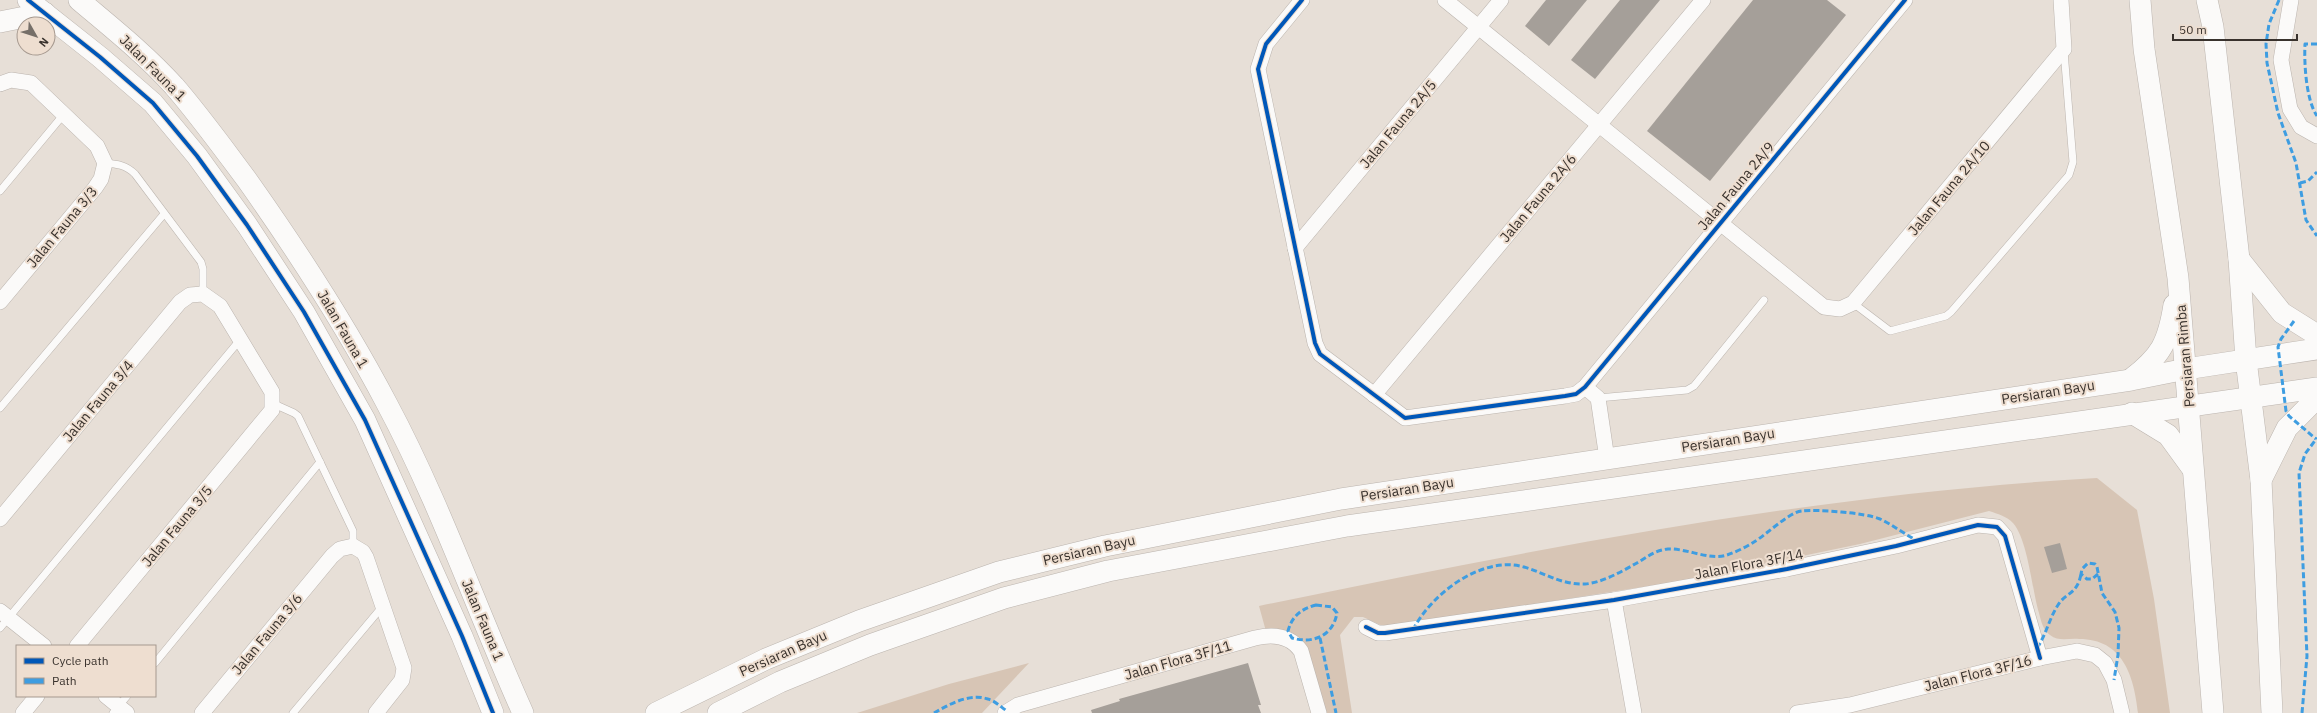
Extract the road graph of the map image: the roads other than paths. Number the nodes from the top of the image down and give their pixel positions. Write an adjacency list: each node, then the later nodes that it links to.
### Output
1 (28, 0): 12 (main road)
2 (79, 0): 70 (main road, Jalan Fauna 1)
3 (1302, 0): 24 (street)
4 (1445, 0): 14 (street)
5 (1501, 0): 14 (street, Jalan Fauna 2A/5)
6 (1703, 0): 18 (street, Jalan Fauna 2A/6)
7 (1905, 0): 23 (street, Jalan Fauna 2A/9)
8 (2061, 0): 15 (street)
9 (2207, 0): 25 (main road)
10 (2291, 0): 19 (street)
11 (2141, 1): 26 (main road, Persiaran Rimba)
12 (45, 12): 13 (main road); 69 (main road)
13 (0, 22)
14 (1478, 27): 18 (street); 24 (street, Jalan Fauna 2A/5)
15 (2064, 49): 30 (street, Jalan Fauna 2A/10); 30 (lane)
16 (0, 84): 17 (street)
17 (65, 114): 20 (street); 21 (lane)
18 (1599, 125): 23 (street); 39 (street, Jalan Fauna 2A/6)
19 (2317, 136)
20 (105, 163): 22 (lane); 29 (street, Jalan Fauna 3/3)
21 (0, 191)
22 (164, 214): 27 (lane); 45 (lane)
23 (1720, 223): 30 (street); 37 (street, Jalan Fauna 2A/9)
24 (1295, 248): 39 (street)
25 (2239, 259): 31 (main road); 34 (main road)
26 (2178, 278): 35 (main road, Persiaran Rimba); 36 (main road)
27 (203, 294): 32 (street); 51 (street, Jalan Fauna 3/4)
28 (1764, 300): 40 (lane)
29 (0, 302)
30 (1853, 303)
31 (2317, 335)
32 (239, 341): 43 (street); 55 (lane)
33 (2317, 349): 34 (main road, Persiaran Bayu)
34 (2246, 360): 35 (main road, Persiaran Bayu); 41 (main road)
35 (2186, 369): 36 (main road, Persiaran Bayu); 44 (main road, Persiaran Rimba)
36 (2131, 380): 47 (main road, Persiaran Bayu)
37 (1585, 387): 39 (street); 40 (street)
38 (2317, 388): 41 (main road, Persiaran Bayu)
39 (1374, 395)
40 (1598, 398): 47 (street)
41 (2250, 398): 44 (main road, Persiaran Bayu); 50 (main road)
42 (2317, 398): 50 (main road)
43 (274, 404): 48 (lane); 58 (street, Jalan Fauna 3/5)
44 (2189, 405): 46 (main road, Persiaran Bayu); 49 (main road, Persiaran Rimba)
45 (0, 408)
46 (2132, 413): 49 (main road); 72 (main road, Persiaran Bayu)
47 (1607, 458): 71 (main road, Persiaran Bayu)
48 (320, 462): 52 (lane); 60 (lane)
49 (2194, 471): 77 (main road, Persiaran Rimba)
50 (2261, 480): 78 (main road)
51 (0, 519)
52 (353, 546): 54 (street); 66 (street, Jalan Fauna 3/6)
53 (1614, 600): 56 (street, Jalan Flora 3F/14); 59 (street, Jalan Flora 3F/14); 75 (street)
54 (382, 606): 67 (lane); 68 (street)
55 (3, 619): 57 (street)
56 (1366, 626)
57 (42, 645)
58 (78, 645)
59 (2040, 658): 64 (street, Jalan Flora 3F/16); 76 (street, Jalan Flora 3F/16)
60 (156, 661)
61 (35, 697): 65 (street)
62 (107, 697): 63 (street)
63 (122, 707)
64 (2121, 712)
65 (23, 713)
66 (202, 713)
67 (293, 713)
68 (376, 713)
69 (492, 713)
70 (523, 713)
71 (656, 713)
72 (718, 713)
73 (1005, 713): 74 (street, Jalan Flora 3F/11)
74 (1319, 713)
75 (1634, 713)
76 (1797, 713)
77 (2213, 713)
78 (2272, 713)

